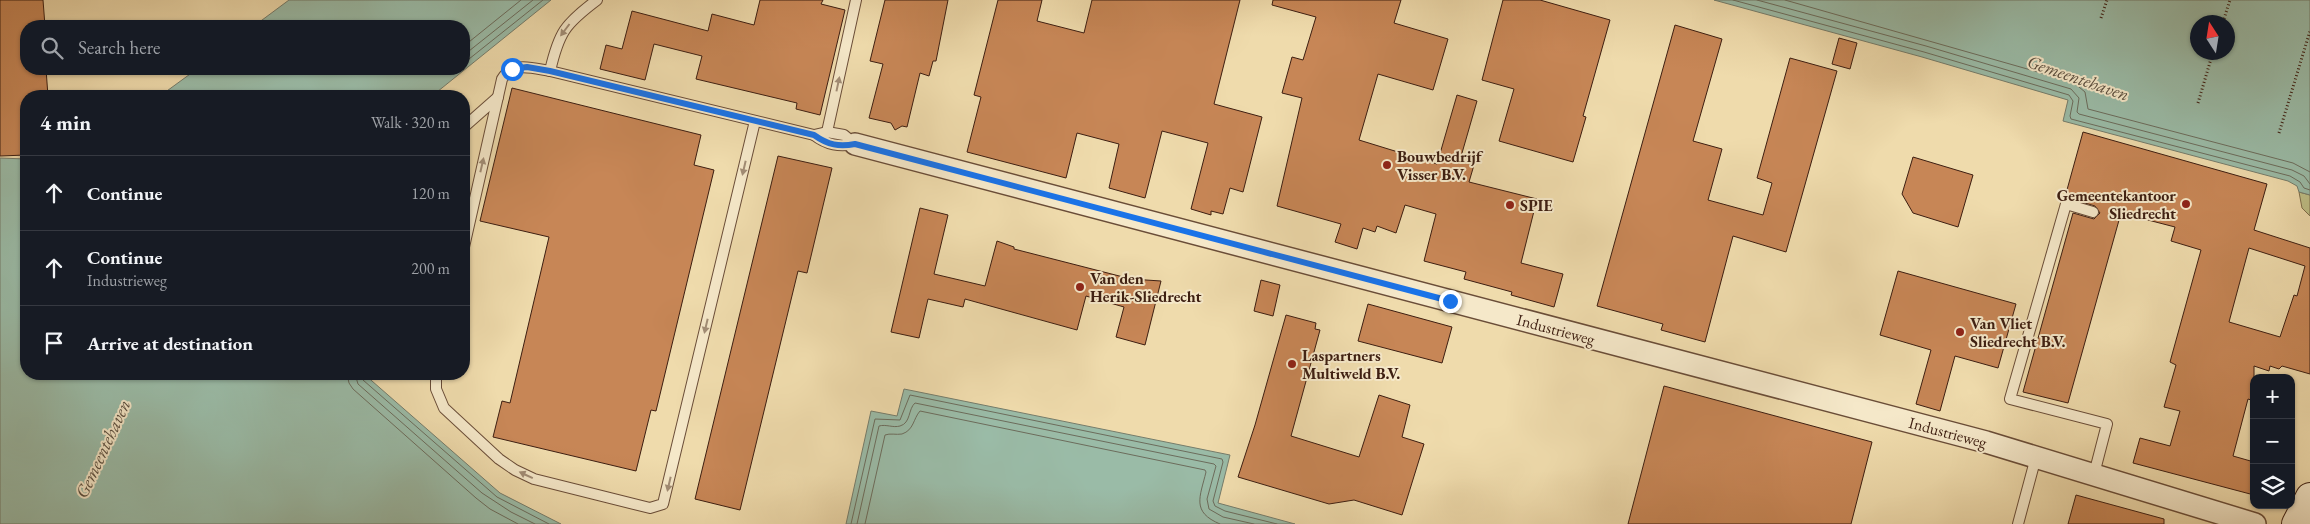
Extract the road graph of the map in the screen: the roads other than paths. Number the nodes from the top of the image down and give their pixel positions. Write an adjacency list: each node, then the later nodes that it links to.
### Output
1 (597, 0): 3 (lane, one-way to 3)
2 (856, 0): 7 (lane, one-way to 2)
3 (550, 71): 4 (lane); 5 (lane)
4 (498, 97): 6 (lane); 11 (lane, one-way to 4)
5 (755, 121): 8 (lane); 12 (lane, one-way to 12)
6 (470, 122)
7 (827, 132): 8 (lane); 9 (lane)
8 (814, 135): 9 (lane)
9 (855, 144): 13 (street, Industrieweg)
10 (2093, 212): 14 (lane)
11 (470, 221)
12 (436, 380)
13 (2036, 457): 14 (street, Industrieweg); 16 (lane)
14 (2094, 474): 17 (street, Industrieweg)
15 (2310, 496): 18 (street)
16 (2018, 524)
17 (2255, 524)
18 (2296, 524)

